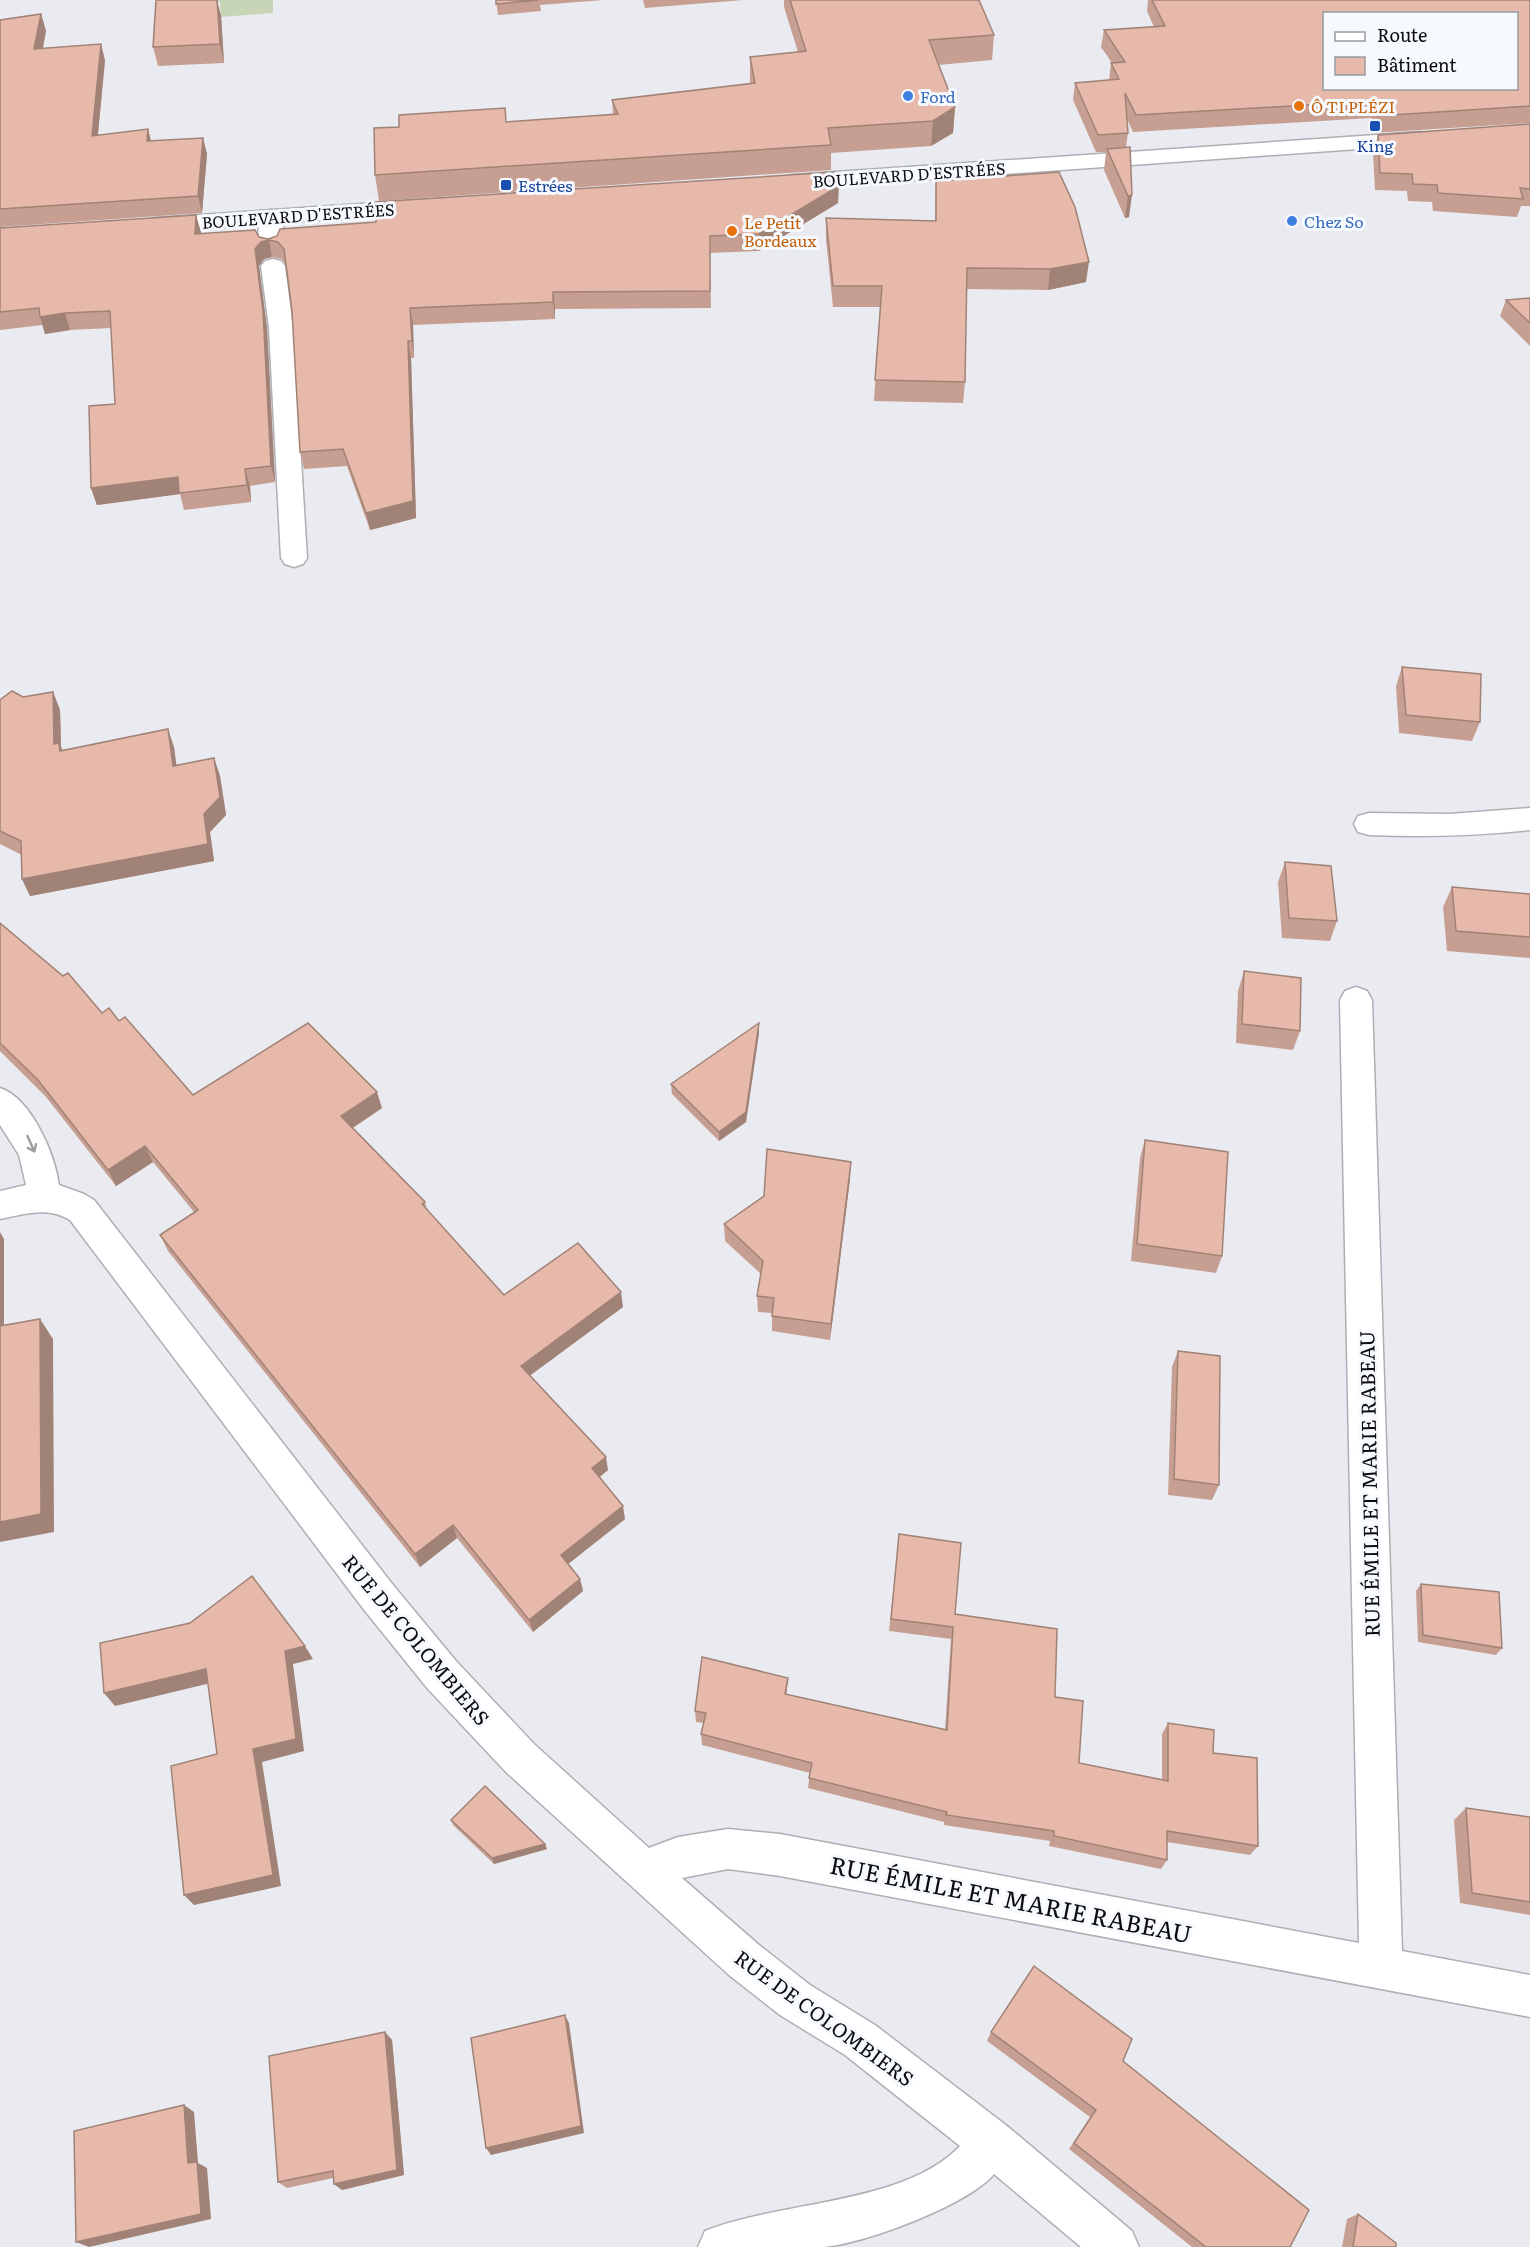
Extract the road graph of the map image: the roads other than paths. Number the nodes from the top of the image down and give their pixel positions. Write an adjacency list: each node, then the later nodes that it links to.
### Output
1 (1439, 138): 2 (street, BOULEVARD D'ESTRÉES)
2 (765, 184)
3 (447, 205): 4 (street, BOULEVARD D'ESTRÉES)
4 (271, 217): 5 (street, BOULEVARD D'ESTRÉES); 6 (street)
5 (130, 227)
6 (294, 558)
7 (1530, 819): 8 (street)
8 (1369, 824)
9 (1356, 1000): 14 (street, RUE ÉMILE ET MARIE RABEAU)
10 (0, 1101): 11 (street, one-way to 11)
11 (44, 1197): 12 (street); 13 (street, RUE DE COLOMBIERS)
12 (0, 1204)
13 (643, 1871): 14 (street, RUE ÉMILE ET MARIE RABEAU); 16 (street, RUE DE COLOMBIERS)
14 (1381, 1967): 15 (street, RUE ÉMILE ET MARIE RABEAU)
15 (1530, 1996)
16 (991, 2142): 17 (street); 18 (street, RUE DE COLOMBIERS)
17 (721, 2247)
18 (1116, 2247)

